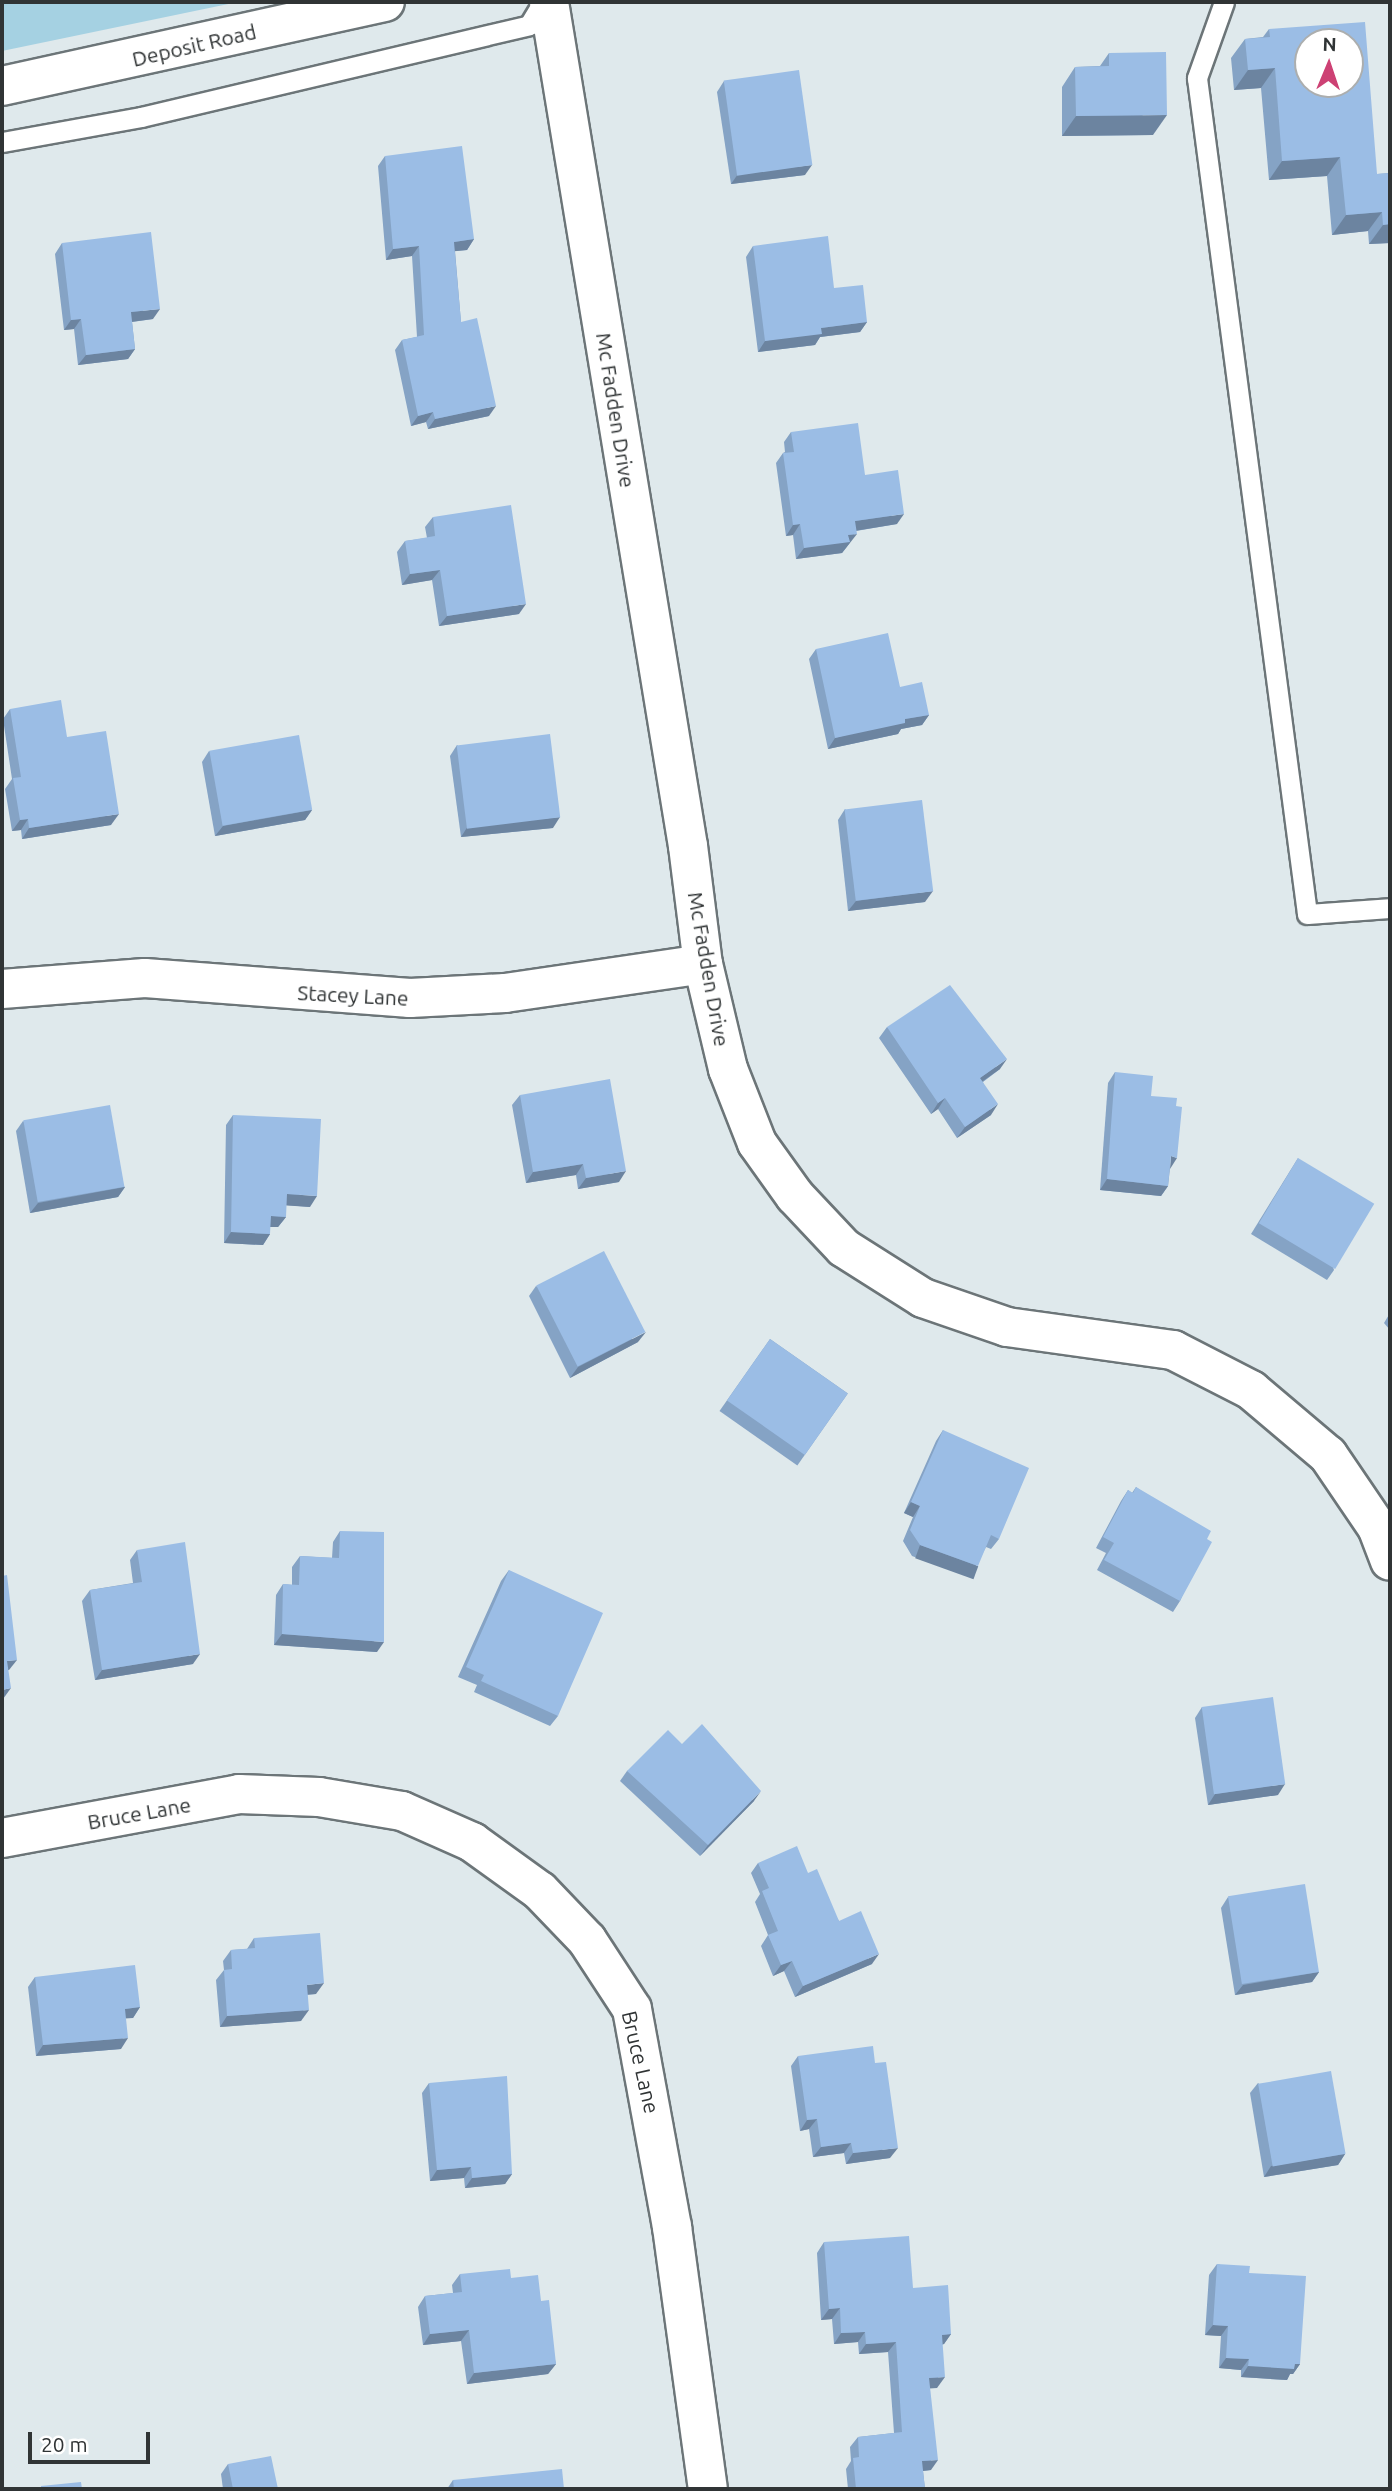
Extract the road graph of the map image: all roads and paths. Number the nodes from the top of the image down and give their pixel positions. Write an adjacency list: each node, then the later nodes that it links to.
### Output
1 (385, 2): 6 (street, Deposit Road)
2 (543, 2): 7 (lane)
3 (549, 2): 9 (street, Mc Fadden Drive)
4 (1224, 2): 5 (lane); 8 (lane)
5 (1231, 2)
6 (2, 86)
7 (2, 142)
8 (1390, 908)
9 (703, 964): 10 (street, Stacey Lane); 11 (street, Mc Fadden Drive)
10 (2, 989)
11 (1390, 1561)
12 (2, 1838): 13 (street, Bruce Lane)
13 (708, 2489)

